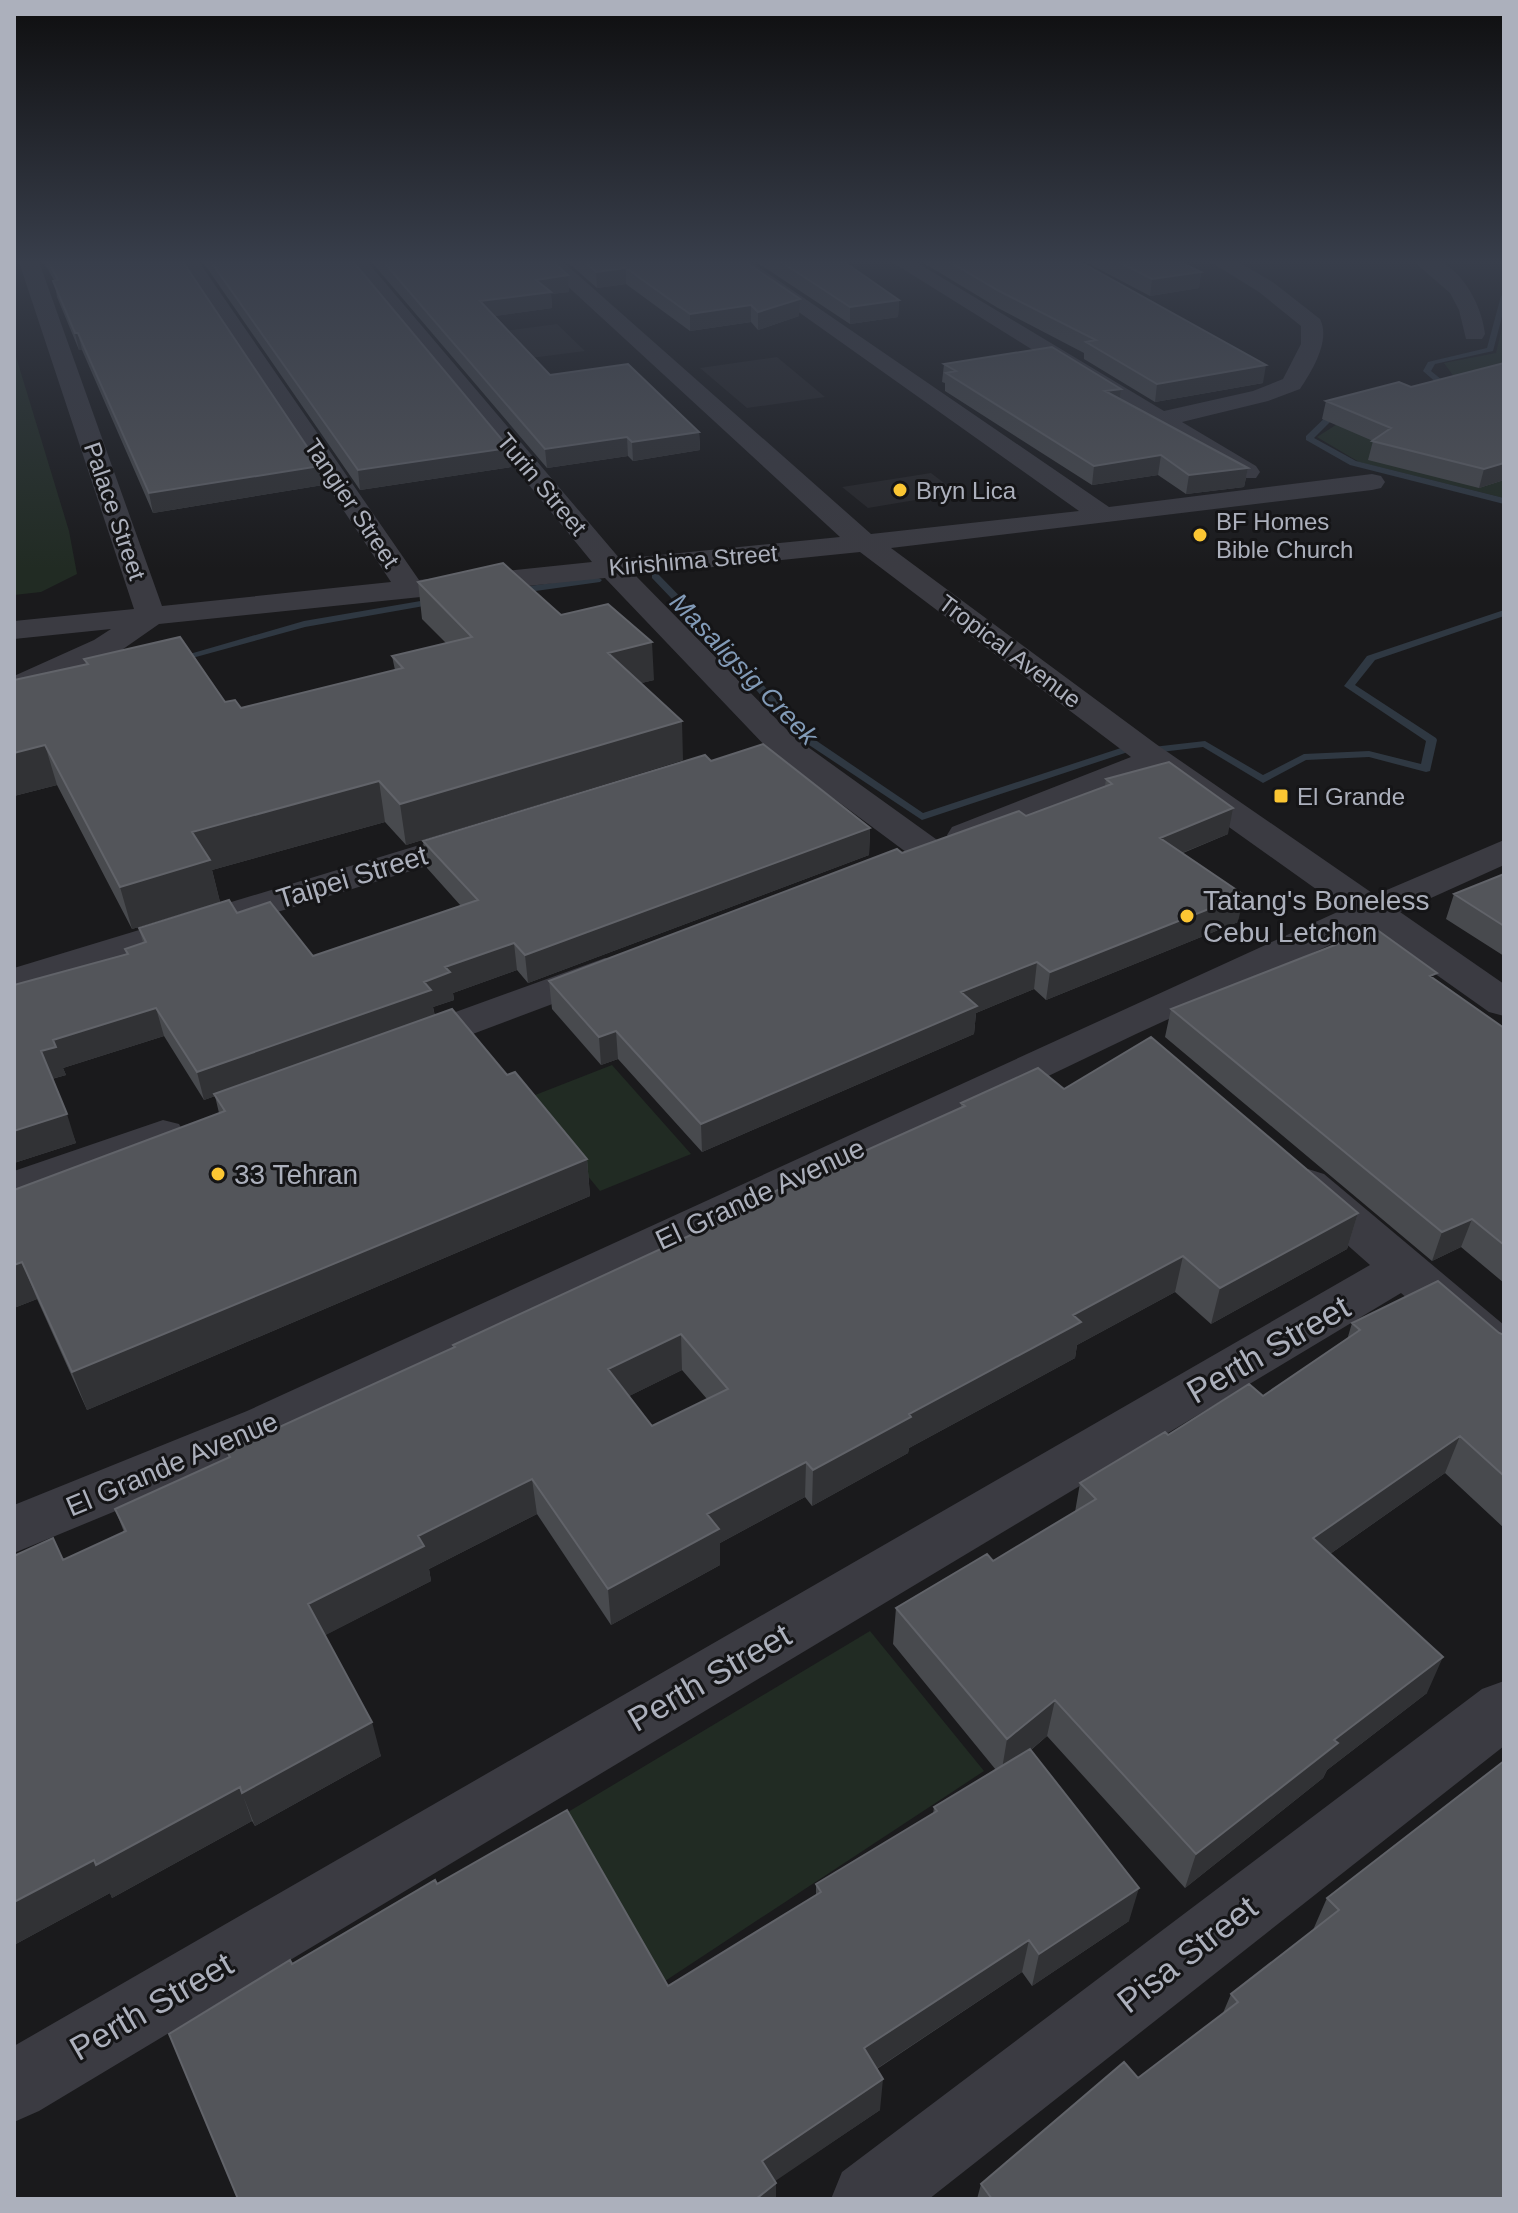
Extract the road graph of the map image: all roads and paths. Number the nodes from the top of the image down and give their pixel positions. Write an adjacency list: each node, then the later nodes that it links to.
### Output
1 (64, 362): 15 (street, Palace Street)
2 (257, 362): 14 (street, Tangier Street)
3 (440, 362): 13 (street, Turin Street)
4 (664, 362): 12 (street, Tropical Avenue)
5 (883, 362): 11 (street)
6 (1068, 362): 8 (street)
7 (1295, 362): 8 (street)
8 (1162, 419): 10 (street)
9 (1372, 482): 10 (street, Kirishima Street)
10 (1279, 492): 11 (street, Kirishima Street)
11 (1104, 516): 12 (street, Kirishima Street)
12 (867, 544): 13 (street, Kirishima Street); 18 (street, Tropical Avenue)
13 (612, 568): 14 (street, Kirishima Street); 20 (street, Turin Street)
14 (409, 587): 15 (street, Kirishima Street)
15 (151, 616): 16 (street, Kirishima Street); 17 (street, Palace Street)
16 (14, 630)
17 (14, 688)
18 (1155, 760): 20 (street); 23 (street, Tropical Avenue)
19 (511, 827): 25 (street, Taipei Street)
20 (927, 850): 22 (street)
21 (1504, 851): 23 (street, El Grande Avenue)
22 (882, 867)
23 (1372, 910): 26 (street, Tropical Avenue); 33 (street, El Grande Avenue)
24 (643, 956): 27 (street)
25 (14, 981)
26 (1504, 1003)
27 (374, 1057)
28 (195, 1124): 30 (street)
29 (1271, 1153): 31 (street)
30 (14, 1188)
31 (1404, 1268): 32 (street); 35 (street, Perth Street)
32 (1504, 1354)
33 (14, 1530)
34 (1504, 1709): 36 (street, Pisa Street)
35 (14, 2086)
36 (869, 2199)

